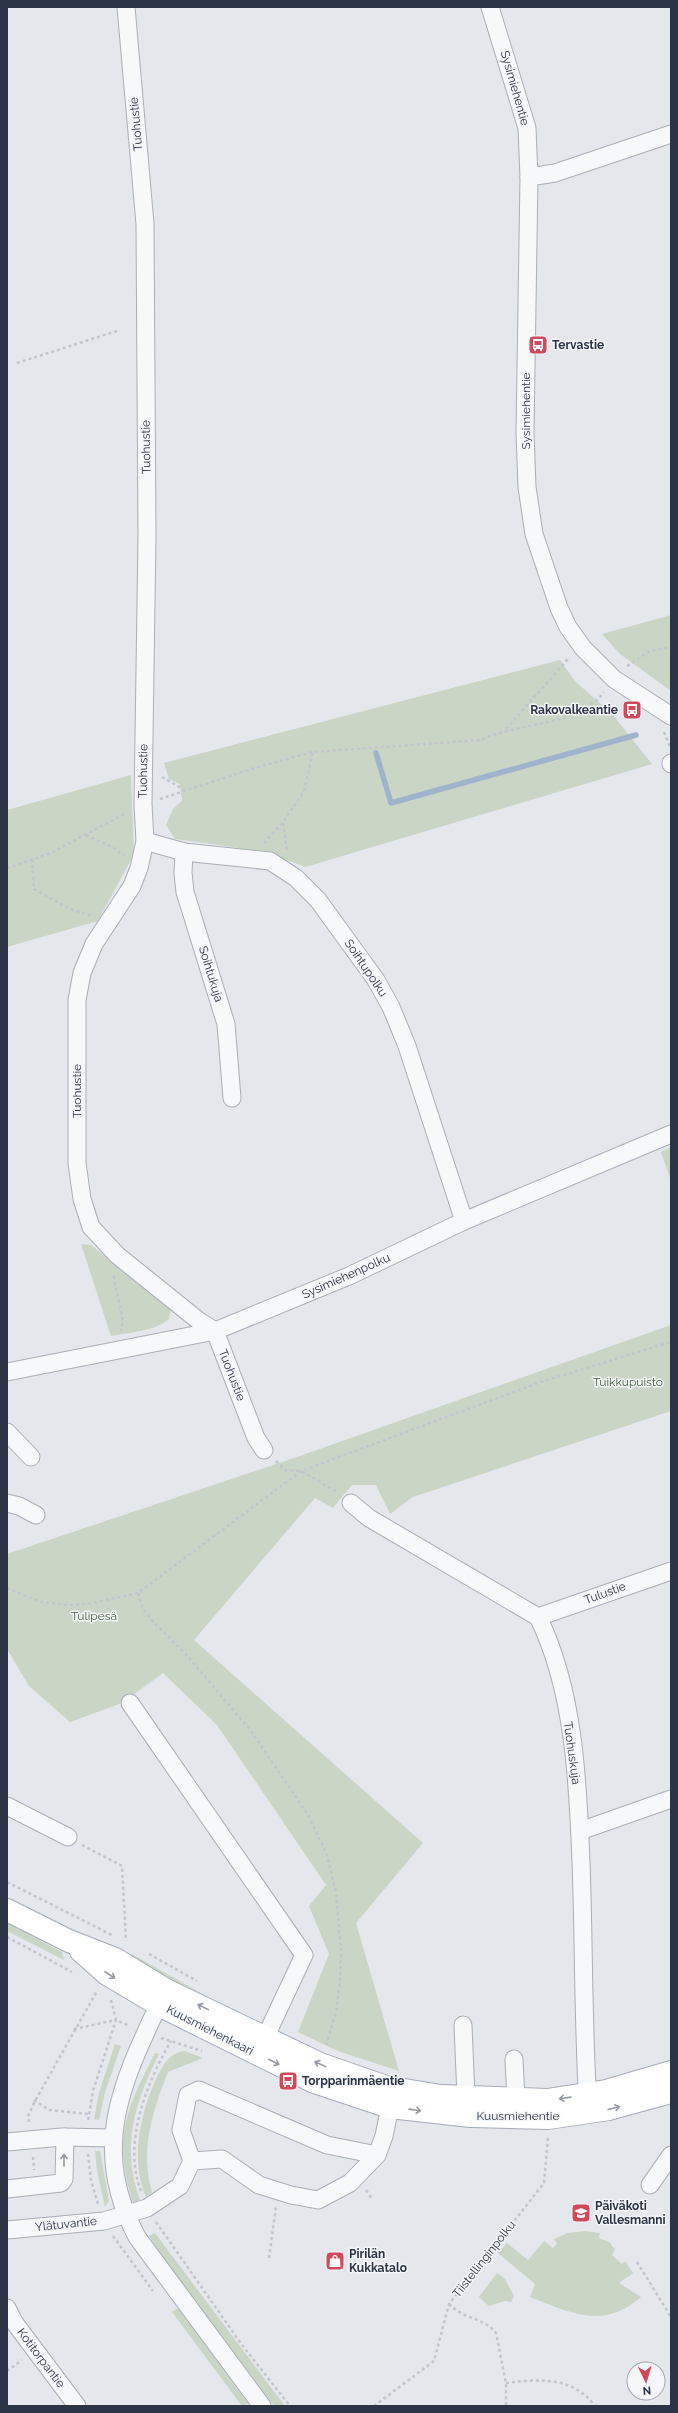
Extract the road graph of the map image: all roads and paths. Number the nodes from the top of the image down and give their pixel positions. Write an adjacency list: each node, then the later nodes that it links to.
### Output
1 (126, 7): 18 (street, Tuohustie)
2 (490, 7): 4 (street, Sysimiehentie)
3 (671, 134): 4 (street)
4 (529, 177): 11 (street, Sysimiehentie)
5 (120, 330): 6 (path)
6 (17, 363)
7 (671, 647): 9 (path)
8 (570, 658): 12 (path)
9 (623, 668)
10 (600, 697): 12 (path)
11 (671, 716)
12 (506, 730): 15 (path)
13 (664, 732): 14 (path)
14 (671, 749)
15 (313, 752): 17 (path); 19 (path)
16 (159, 774): 17 (path)
17 (186, 790): 18 (path)
18 (143, 804): 20 (path); 21 (street, Tuohustie)
19 (283, 822): 23 (path); 27 (path)
20 (86, 835): 24 (path); 26 (path)
21 (145, 841): 22 (street, Soihtupolku); 26 (street, Tuohustie)
22 (184, 852): 23 (street, Soihtupolku); 29 (street, Soihtukuja)
23 (250, 858): 27 (street, Soihtupolku)
24 (32, 859): 25 (path); 28 (path)
25 (7, 868)
26 (139, 868): 28 (street, Tuohustie)
27 (290, 874): 31 (street, Soihtupolku)
28 (108, 922): 32 (street, Tuohustie)
29 (232, 1098)
30 (671, 1134): 31 (street, Sysimiehenpolku)
31 (464, 1221): 33 (street, Sysimiehenpolku)
32 (117, 1256): 33 (street, Tuohustie); 34 (path)
33 (216, 1331): 36 (street, Sysimiehenpolku); 38 (street, Tuohustie)
34 (121, 1334)
35 (671, 1342): 40 (path)
36 (7, 1372)
37 (7, 1432): 39 (street)
38 (264, 1450): 40 (path)
39 (31, 1457)
40 (301, 1471): 42 (path); 46 (path)
41 (7, 1503): 43 (street)
42 (351, 1503): 47 (street)
43 (36, 1515)
44 (671, 1570): 47 (street, Tulustie)
45 (7, 1588): 46 (path)
46 (138, 1593): 66 (path)
47 (538, 1617): 51 (street, Tuohuskuja)
48 (130, 1703): 64 (street)
49 (671, 1799): 51 (street)
50 (7, 1806): 52 (street)
51 (580, 1831): 74 (street, Tuohuskuja)
52 (68, 1838): 55 (path)
53 (7, 1910): 59 (main road, Kuusmiehenkaari)
54 (7, 1937): 56 (path)
55 (124, 1940)
56 (73, 1972)
57 (100, 1987): 62 (path)
58 (109, 1997): 60 (path)
59 (162, 1997): 63 (street); 64 (main road, Kuusmiehenkaari, one-way to 59); 69 (main road, Kuusmiehenkaari, one-way to 69)
60 (116, 2020): 62 (path); 63 (path)
61 (463, 2025): 71 (street)
62 (74, 2029): 73 (path)
63 (147, 2032): 80 (street)
64 (265, 2038): 69 (main road, Kuusmiehenkaari, one-way to 64)
65 (171, 2041): 88 (path)
66 (324, 2051)
67 (514, 2059): 72 (street)
68 (671, 2072): 74 (main road, Kuusmiehentie)
69 (366, 2091): 71 (main road, Kuusmiehentie); 75 (main road, Kuusmiehentie)
70 (671, 2092): 74 (main road, Kuusmiehentie, one-way to 70)
71 (466, 2097): 72 (main road, Kuusmiehentie)
72 (516, 2100): 74 (main road, Kuusmiehentie, one-way to 72)
73 (34, 2101): 76 (path); 78 (path)
74 (588, 2103): 77 (main road, Kuusmiehentie)
75 (390, 2107): 77 (main road, Kuusmiehentie, one-way to 77); 82 (street)
76 (88, 2114)
77 (548, 2118): 93 (path, Tiistellinginpolku)
78 (29, 2129)
79 (65, 2137): 80 (street); 81 (street); 86 (street, one-way to 79)
80 (113, 2138): 89 (street)
81 (7, 2142)
82 (377, 2155): 84 (street); 87 (street)
83 (670, 2157): 85 (street)
84 (192, 2161): 87 (street); 88 (street, Ylätuvantie)
85 (650, 2185)
86 (7, 2188)
87 (278, 2191): 91 (path)
88 (147, 2208): 89 (street, Ylätuvantie); 99 (path)
89 (125, 2215): 90 (street, Ylätuvantie); 98 (street)
90 (7, 2230)
91 (269, 2258)
92 (637, 2262): 95 (path)
93 (449, 2304): 96 (path); 100 (path, Tiistellinginpolku)
94 (7, 2308): 97 (street, Kotitorpantie)
95 (671, 2317)
96 (506, 2383): 101 (path); 102 (path)
97 (78, 2406)
98 (262, 2406)
99 (290, 2406)
100 (374, 2406)
101 (506, 2406)
102 (595, 2406)

